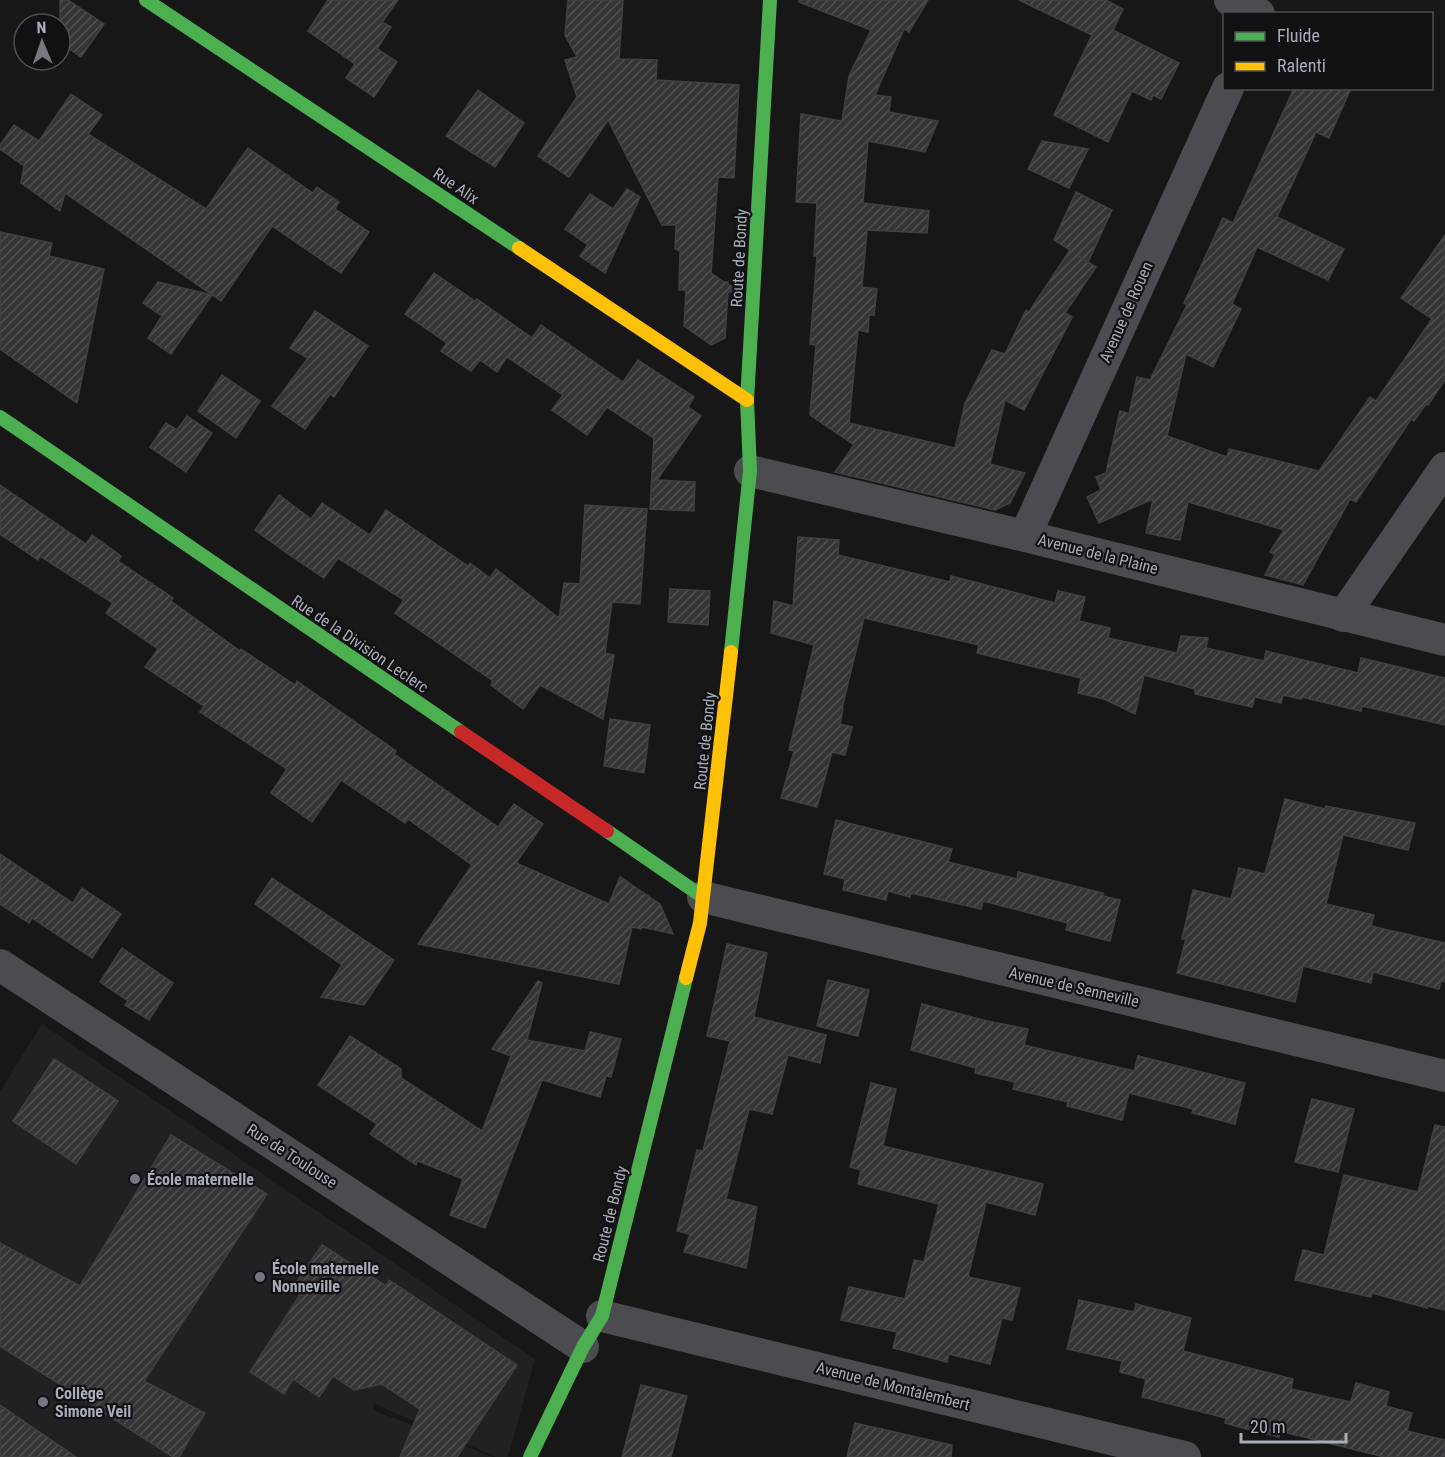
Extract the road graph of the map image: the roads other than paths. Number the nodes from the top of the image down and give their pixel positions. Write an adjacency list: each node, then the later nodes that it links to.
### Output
1 (146, 0): 8 (street, Rue Alix)
2 (770, 0): 8 (street, Route de Bondy)
3 (1230, 0): 5 (street)
4 (1279, 0): 6 (street)
5 (1257, 12)
6 (1264, 12)
7 (1227, 90): 12 (street, Avenue de Rouen)
8 (747, 400): 11 (street, Route de Bondy)
9 (0, 417): 15 (street, Rue de la Division Leclerc)
10 (1445, 468): 13 (street)
11 (750, 471): 12 (street, Avenue de la Plaine); 15 (street, Route de Bondy)
12 (1025, 536): 13 (street, Avenue de la Plaine)
13 (1343, 616): 14 (street, Avenue de la Plaine)
14 (1445, 640)
15 (703, 897): 17 (street, Avenue de Senneville); 18 (street, Route de Bondy)
16 (0, 966): 19 (street, Rue de Toulouse)
17 (1445, 1076)
18 (602, 1316): 19 (street, Route de Bondy); 21 (street, Avenue de Montalembert)
19 (583, 1347): 20 (street, Route de Bondy)
20 (530, 1457)
21 (1185, 1457)

